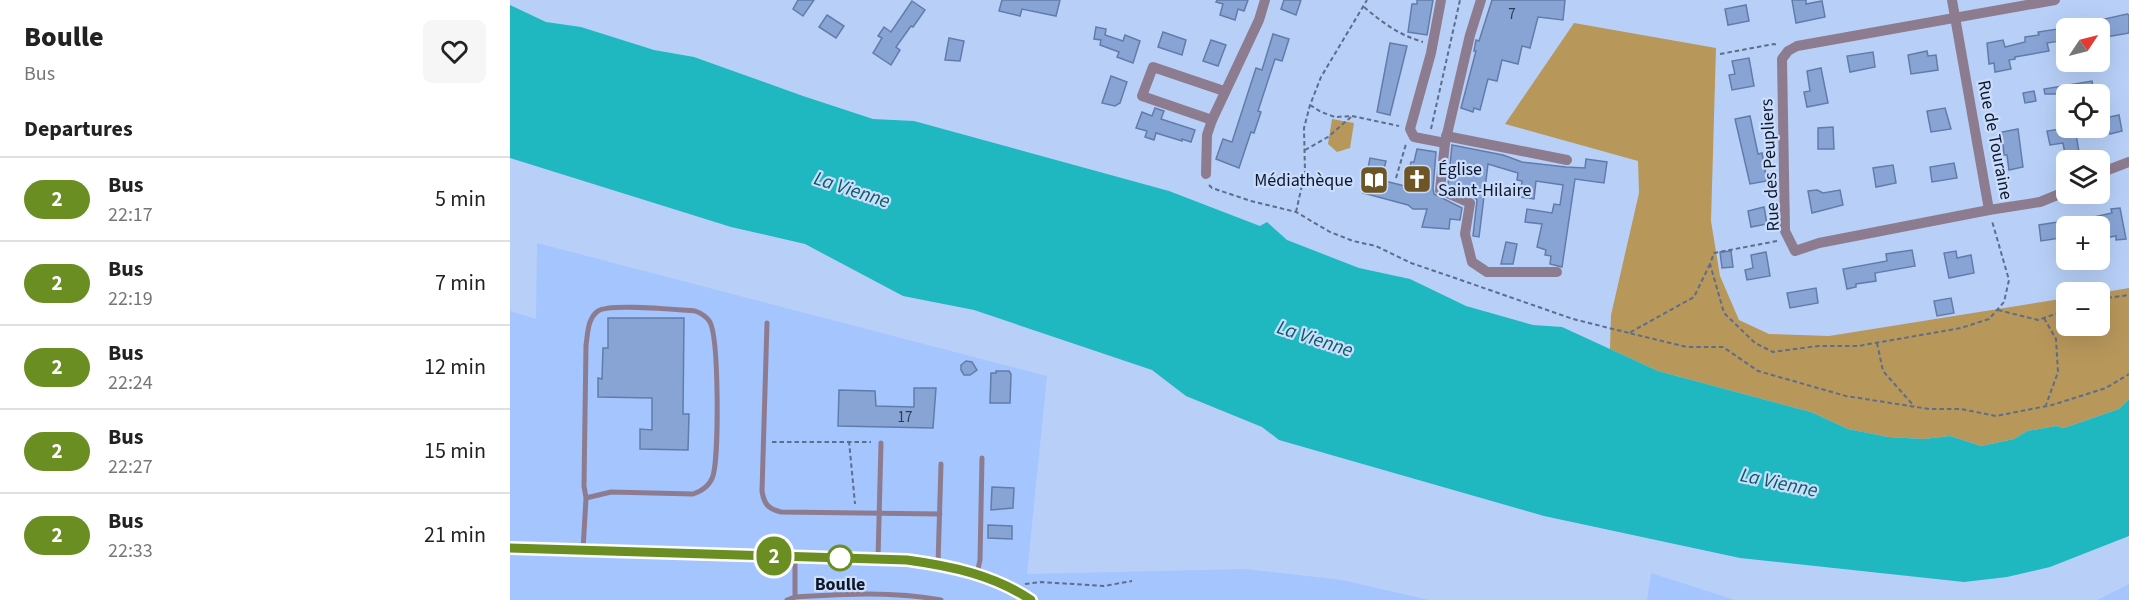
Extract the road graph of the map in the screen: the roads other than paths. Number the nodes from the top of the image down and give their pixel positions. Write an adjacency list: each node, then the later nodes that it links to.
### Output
1 (1265, 0): 7 (street)
2 (1441, 0): 9 (street)
3 (1481, 0): 9 (street)
4 (1952, 0): 6 (street, Rue de Touraine)
5 (2055, 0): 6 (street)
6 (1955, 18): 15 (street, Rue de Touraine); 15 (street, Rue des Peupliers)
7 (1224, 91): 8 (street); 8 (street)
8 (1212, 120): 13 (street)
9 (1445, 139): 10 (street); 16 (street)
10 (1567, 159)
11 (2129, 162): 12 (street)
12 (2110, 169)
13 (1206, 174)
14 (2056, 195): 15 (street, Rue de Touraine)
15 (1989, 210)
16 (1557, 272)
17 (766, 323): 22 (lane)
18 (880, 442): 22 (lane)
19 (982, 458): 29 (lane)
20 (941, 464): 23 (lane)
21 (586, 498): 21 (lane); 25 (lane)
22 (878, 513): 23 (lane); 27 (lane)
23 (940, 514): 28 (lane)
24 (510, 548): 25 (street)
25 (583, 550): 26 (street)
26 (795, 557): 27 (street); 30 (lane)
27 (878, 559): 28 (street)
28 (938, 564): 29 (street)
29 (977, 574): 33 (street)
30 (795, 597): 31 (lane); 32 (lane)
31 (787, 600)
32 (941, 600)
33 (1031, 600)

